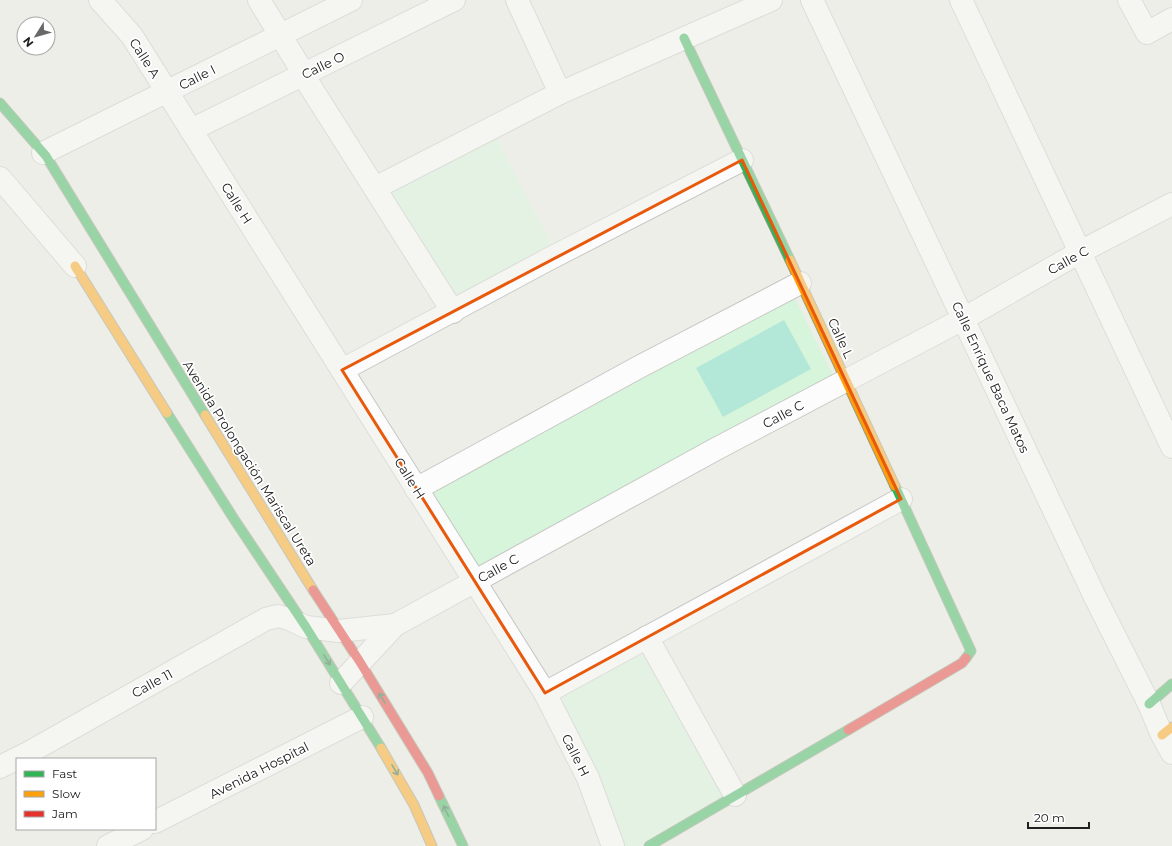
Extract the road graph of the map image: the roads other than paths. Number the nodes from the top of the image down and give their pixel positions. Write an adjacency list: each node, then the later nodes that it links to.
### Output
1 (100, 0): 14 (street, Calle A)
2 (259, 0): 11 (street)
3 (351, 0): 11 (street, Calle I)
4 (454, 0): 13 (street, Calle O)
5 (517, 0): 15 (street)
6 (771, 0): 12 (street)
7 (812, 0): 27 (street, Calle Enrique Baca Matos)
8 (961, 0): 23 (street)
9 (1130, 0): 10 (street)
10 (1172, 19)
11 (280, 35): 13 (street); 14 (street, Calle I)
12 (684, 38): 15 (street); 19 (street, Calle L)
13 (303, 75): 17 (street, Calle O); 21 (street)
14 (167, 92): 17 (street, Calle A); 18 (street, Calle I)
15 (560, 93): 21 (street)
16 (0, 104): 18 (street, Avenida Prolongación Mariscal Ureta)
17 (188, 125): 28 (street, Calle H)
18 (44, 153): 36 (street, Avenida Prolongación Mariscal Ureta)
19 (742, 160): 25 (street, Calle L); 26 (street)
20 (0, 178): 24 (street)
21 (374, 188): 26 (street)
22 (1172, 204): 23 (street, Calle C)
23 (1080, 252): 27 (street, Calle C); 30 (street)
24 (75, 266): 35 (street)
25 (800, 283): 29 (street, Calle L); 31 (street)
26 (453, 312): 28 (street)
27 (963, 318): 29 (street, Calle C); 41 (street, Calle Enrique Baca Matos)
28 (342, 370): 31 (street, Calle H)
29 (847, 380): 32 (street, Calle L); 33 (street, Calle C)
30 (1172, 447)
31 (416, 489): 33 (street, Calle H)
32 (901, 499): 37 (street); 47 (street, Calle L)
33 (475, 581): 34 (street, Calle C); 40 (street, Calle H)
34 (395, 625): 36 (street, Calle C); 38 (street, Calle C)
35 (306, 627): 36 (street, Calle C); 39 (street, one-way to 39); 44 (street, Calle 11)
36 (339, 631): 38 (street, Avenida Prolongación Mariscal Ureta)
37 (647, 637): 40 (street); 47 (street)
38 (360, 662): 39 (street, Calle C); 52 (street, Avenida Prolongación Mariscal Ureta, one-way to 38)
39 (341, 683): 42 (street)
40 (545, 694): 53 (street, Calle H)
41 (1164, 695): 43 (street, Calle Enrique Baca Matos)
42 (362, 717): 48 (street, Avenida Hospital); 51 (street, one-way to 51)
43 (1169, 738)
44 (17, 758)
45 (16, 759): 46 (street, Calle 11)
46 (0, 766)
47 (735, 795): 54 (street)
48 (156, 821)
49 (140, 830): 50 (street)
50 (108, 846)
51 (432, 846)
52 (463, 846)
53 (613, 846)
54 (649, 846)

